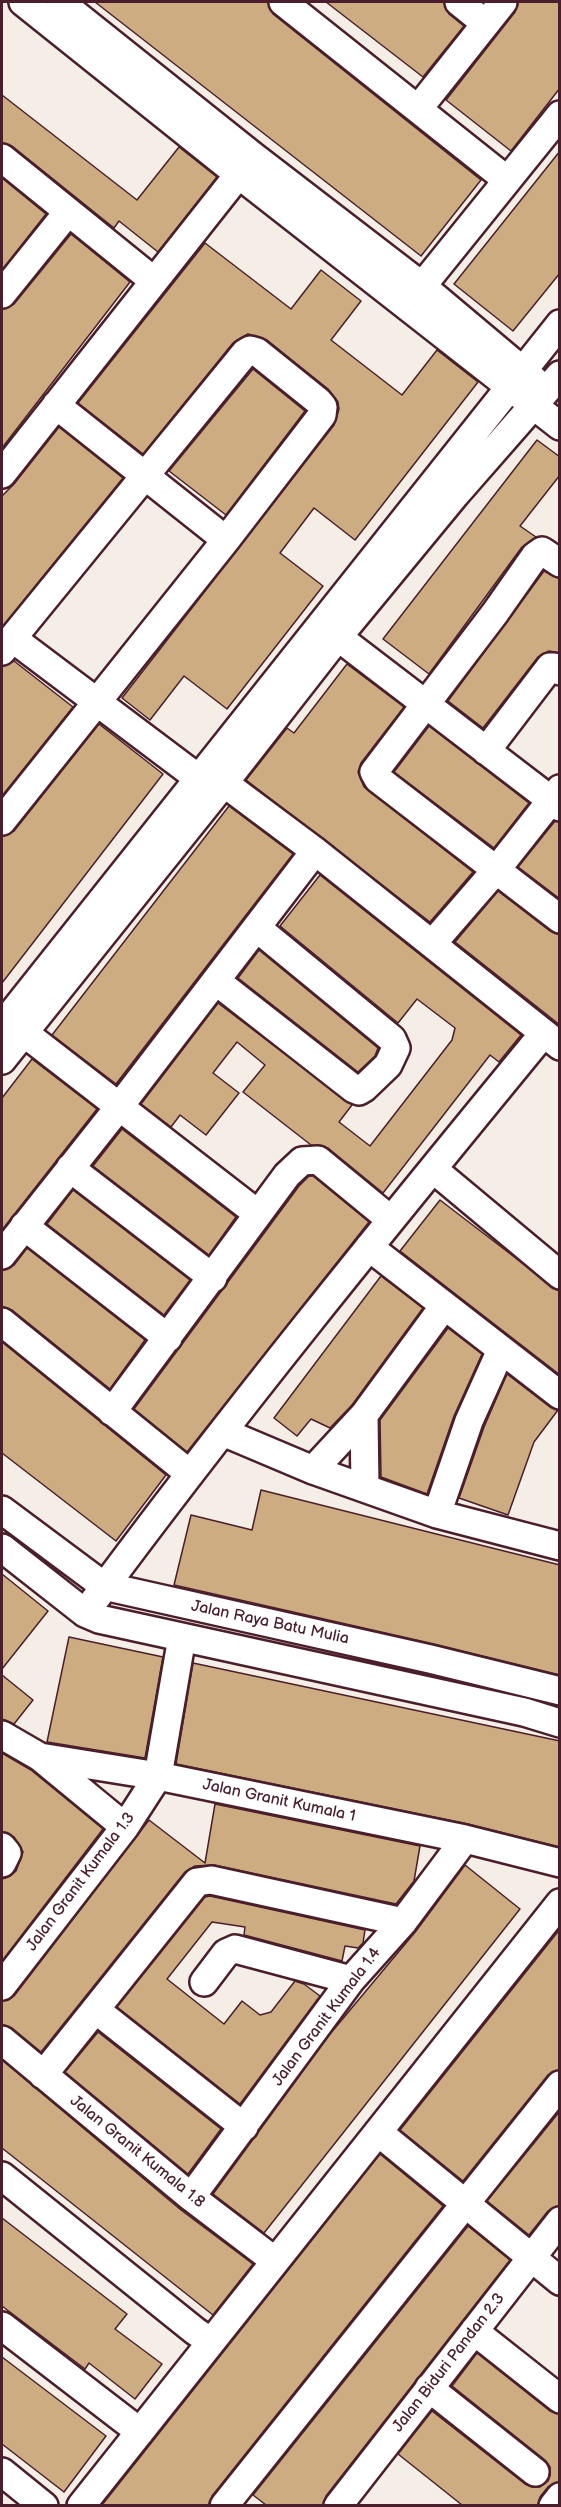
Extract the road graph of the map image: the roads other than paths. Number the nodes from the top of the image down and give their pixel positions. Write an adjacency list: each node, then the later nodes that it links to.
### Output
1 (23, 2): 10 (street)
2 (60, 2): 10 (street)
3 (283, 2): 7 (street)
4 (459, 2): 6 (street)
5 (503, 2): 6 (street)
6 (485, 23): 7 (street)
7 (418, 109): 11 (street)
8 (560, 115): 11 (street)
9 (2, 158): 12 (street)
10 (245, 165): 13 (street); 15 (street)
11 (507, 180): 15 (street)
12 (68, 212): 13 (street); 14 (street)
13 (154, 281): 19 (street)
14 (2, 294)
15 (415, 296): 17 (street)
16 (560, 324): 17 (street)
17 (515, 377): 18 (street); 31 (street)
18 (550, 393): 20 (street); 25 (street)
19 (56, 405): 21 (street); 22 (street)
20 (560, 426)
21 (2, 474)
22 (145, 475): 23 (street); 23 (street); 26 (street)
23 (226, 540): 28 (street)
24 (560, 563): 29 (street)
25 (338, 637): 29 (street); 31 (street)
26 (7, 645): 28 (street)
27 (557, 664): 30 (street)
28 (98, 703): 31 (street); 33 (street)
29 (426, 703): 30 (street); 35 (street)
30 (486, 751): 32 (street)
31 (211, 780): 34 (street); 40 (street)
32 (557, 798): 35 (street)
33 (2, 822)
34 (315, 851): 37 (street); 38 (street)
35 (497, 870): 36 (street); 38 (street)
36 (560, 919)
37 (258, 928): 39 (street); 39 (street)
38 (432, 944): 41 (street)
39 (216, 981): 43 (street)
40 (12, 1029): 42 (street); 43 (street)
41 (551, 1040): 45 (street)
42 (2, 1060)
43 (120, 1107): 44 (street); 46 (street)
44 (70, 1168): 48 (street); 52 (street)
45 (433, 1169): 47 (street); 51 (street)
46 (258, 1214): 47 (street); 52 (street)
47 (391, 1220): 49 (street)
48 (24, 1226): 50 (street); 55 (street)
49 (369, 1247): 53 (street); 60 (street)
50 (2, 1255)
51 (560, 1275)
52 (213, 1278): 55 (street)
53 (444, 1306): 56 (street); 59 (street)
54 (2, 1322): 58 (street)
55 (168, 1338): 58 (street)
56 (501, 1350): 57 (street); 65 (street)
57 (560, 1395)
58 (112, 1412): 62 (street)
59 (364, 1415): 61 (street); 63 (street)
60 (223, 1432): 61 (street); 62 (street)
61 (313, 1470): 63 (street)
62 (190, 1474): 68 (street)
63 (365, 1488): 65 (street)
64 (2, 1510): 68 (street, Jalan Raya Batu Mulia)
65 (437, 1514): 66 (street)
66 (560, 1546)
67 (2, 1548): 69 (street)
68 (104, 1587): 69 (street); 71 (street, Jalan Raya Batu Mulia)
69 (85, 1613): 70 (street)
70 (182, 1638): 72 (street); 75 (street)
71 (560, 1691)
72 (560, 1723)
73 (2, 1735): 74 (street, Jalan Granit Kumala 1)
74 (39, 1757): 75 (street, Jalan Granit Kumala 1); 76 (street)
75 (158, 1776): 76 (street, Jalan Granit Kumala 1.3); 77 (street, Jalan Granit Kumala 1)
76 (125, 1827): 85 (street, Jalan Granit Kumala 1.3)
77 (465, 1839): 80 (street, Jalan Granit Kumala 1); 82 (street, Jalan Granit Kumala 1.4)
78 (2, 1848): 79 (street)
79 (2, 1863)
80 (560, 1863)
81 (560, 1903): 91 (street)
82 (403, 1922): 83 (street, Jalan Granit Kumala 1.4); 86 (street)
83 (351, 1980): 84 (street); 90 (street, Jalan Granit Kumala 1.4)
84 (204, 1982)
85 (2, 1986)
86 (96, 2010): 88 (street); 90 (street)
87 (2, 2040): 88 (street, Jalan Granit Kumala 1.8)
88 (43, 2075): 93 (street, Jalan Granit Kumala 1.8)
89 (560, 2085): 94 (street)
90 (244, 2127): 93 (street, Jalan Granit Kumala 1.4)
91 (378, 2132): 94 (street); 97 (street)
92 (2, 2176): 101 (street)
93 (191, 2197): 97 (street, Jalan Granit Kumala 1.8)
94 (465, 2203): 96 (street); 110 (street)
95 (560, 2221): 96 (street, Jalan Biduri Pandan 2.3)
96 (530, 2258): 98 (street); 100 (street, Jalan Biduri Pandan 2.3)
97 (275, 2261): 101 (street)
98 (560, 2281)
99 (2, 2326): 104 (street)
100 (474, 2331): 102 (street, Jalan Biduri Pandan 2.3); 103 (street)
101 (211, 2342): 104 (street)
102 (429, 2388): 106 (street); 111 (street, Jalan Biduri Pandan 2.3)
103 (560, 2400)
104 (140, 2432): 109 (street)
105 (2, 2472): 108 (street)
106 (534, 2472)
107 (560, 2497): 112 (street)
108 (44, 2505)
109 (81, 2505)
110 (224, 2505)
111 (340, 2505)
112 (553, 2505)

